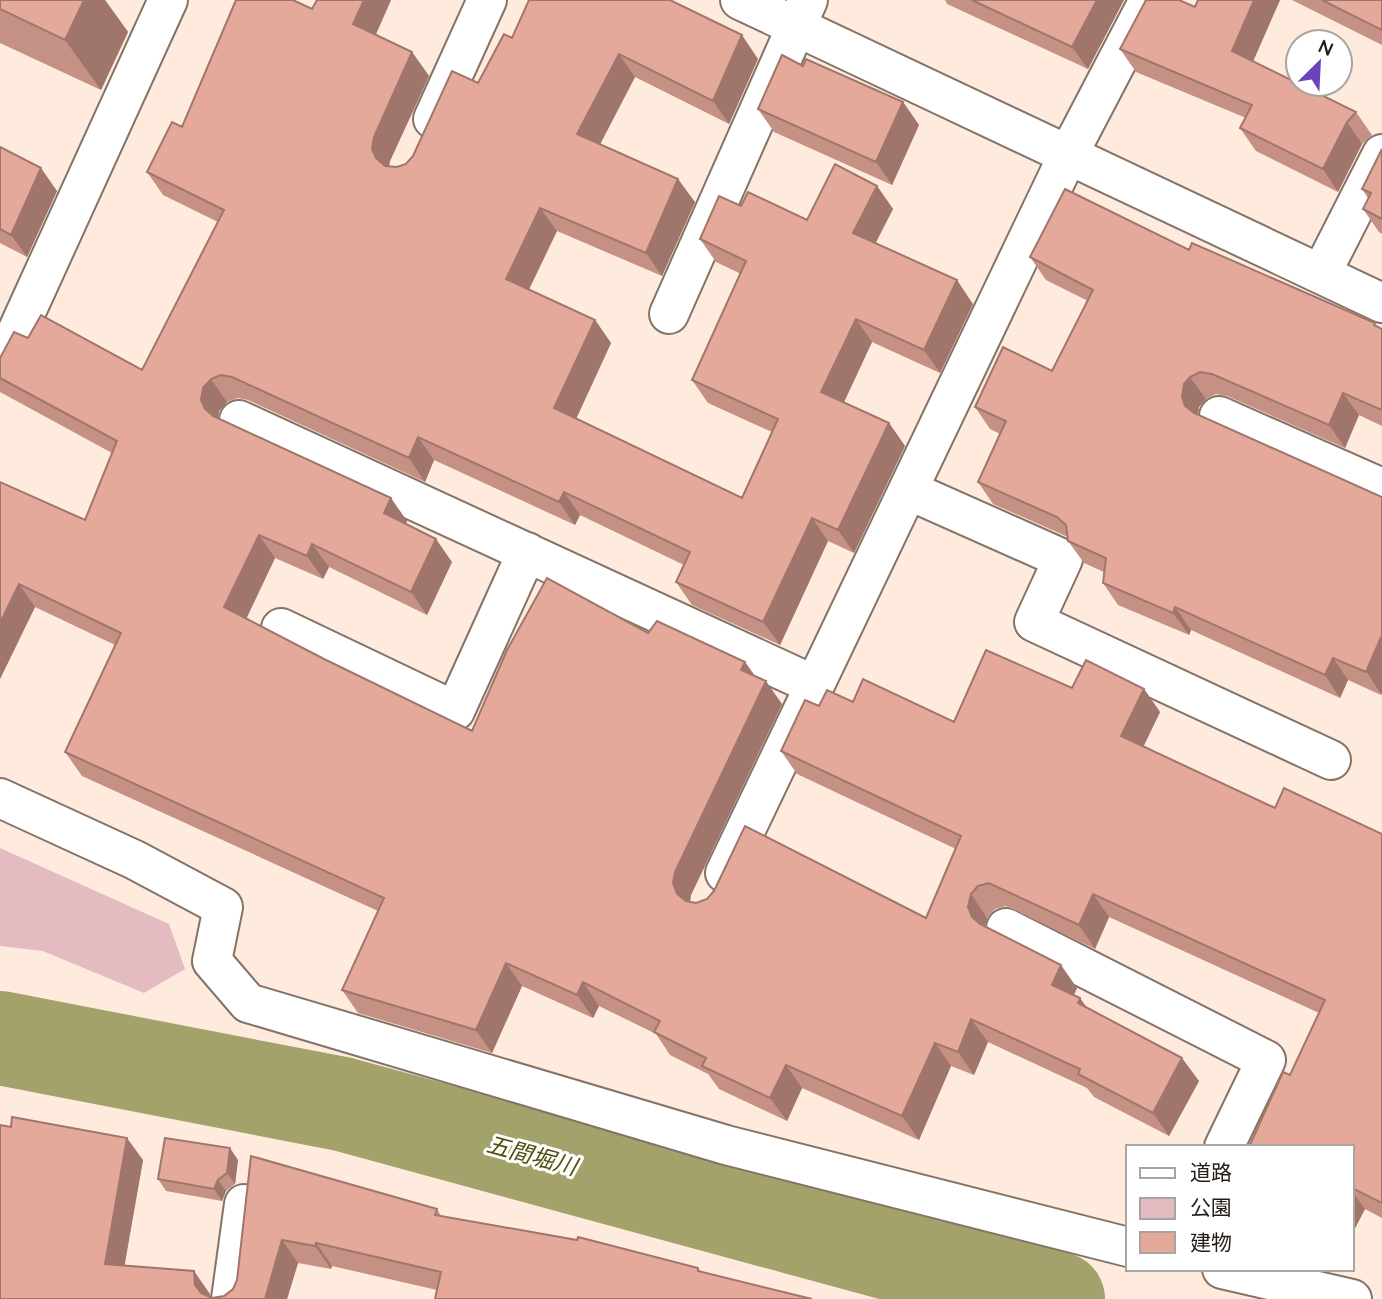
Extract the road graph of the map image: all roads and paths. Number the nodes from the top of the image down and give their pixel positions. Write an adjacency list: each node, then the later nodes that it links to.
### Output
1 (169, 0): 12 (street)
2 (488, 0): 8 (street)
3 (740, 0): 5 (street)
4 (1149, 0): 7 (street)
5 (802, 13): 7 (street); 11 (street)
6 (1382, 153): 9 (street)
7 (1068, 155): 9 (street); 16 (street)
8 (415, 157)
9 (1321, 274): 10 (street)
10 (1382, 303)
11 (669, 314)
12 (0, 369)
13 (1219, 416): 15 (street)
14 (239, 420): 17 (street)
15 (1382, 488)
16 (908, 489): 19 (street); 20 (street)
17 (527, 552): 18 (street); 19 (street)
18 (281, 628)
19 (814, 685): 22 (street)
20 (1331, 760)
21 (0, 798): 26 (street)
22 (711, 904)
23 (1006, 928): 24 (street)
24 (1225, 1145)
25 (244, 1204): 28 (street)
26 (1126, 1246)
27 (1231, 1271): 29 (street)
28 (232, 1299)
29 (1352, 1299)

